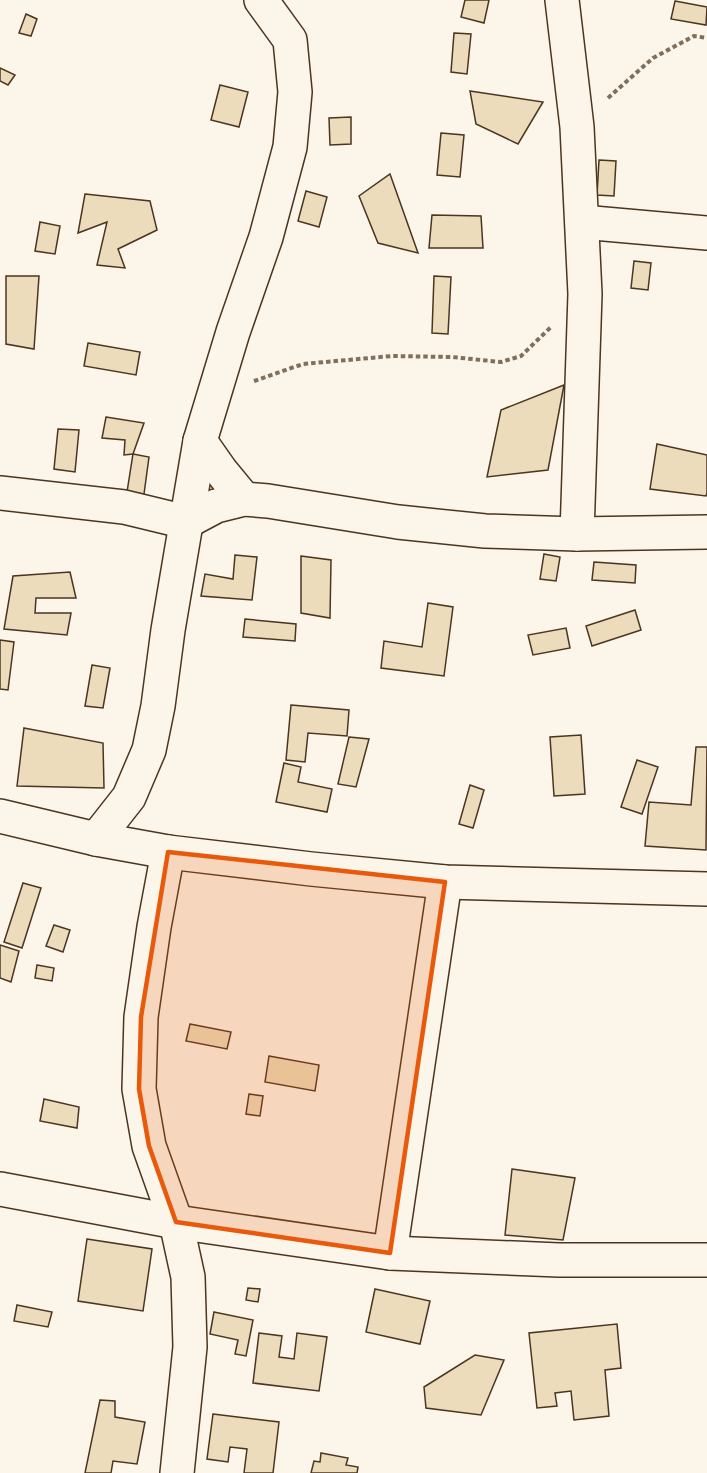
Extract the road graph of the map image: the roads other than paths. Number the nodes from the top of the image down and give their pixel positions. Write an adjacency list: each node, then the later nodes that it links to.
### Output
1 (261, 0): 5 (street)
2 (562, 0): 3 (street)
3 (582, 222): 4 (street); 10 (street)
4 (707, 233)
5 (200, 441): 7 (street); 8 (street)
6 (0, 494): 8 (street)
7 (244, 499): 8 (street); 10 (street)
8 (186, 522): 12 (street)
9 (707, 532): 10 (street)
10 (577, 534)
11 (0, 816): 12 (street)
12 (96, 839): 13 (street)
13 (168, 852): 14 (street); 17 (street)
14 (445, 882): 15 (street); 18 (street)
15 (707, 889)
16 (0, 1190): 17 (street)
17 (176, 1222): 18 (street); 20 (street)
18 (390, 1253): 19 (street)
19 (707, 1260)
20 (177, 1473)

